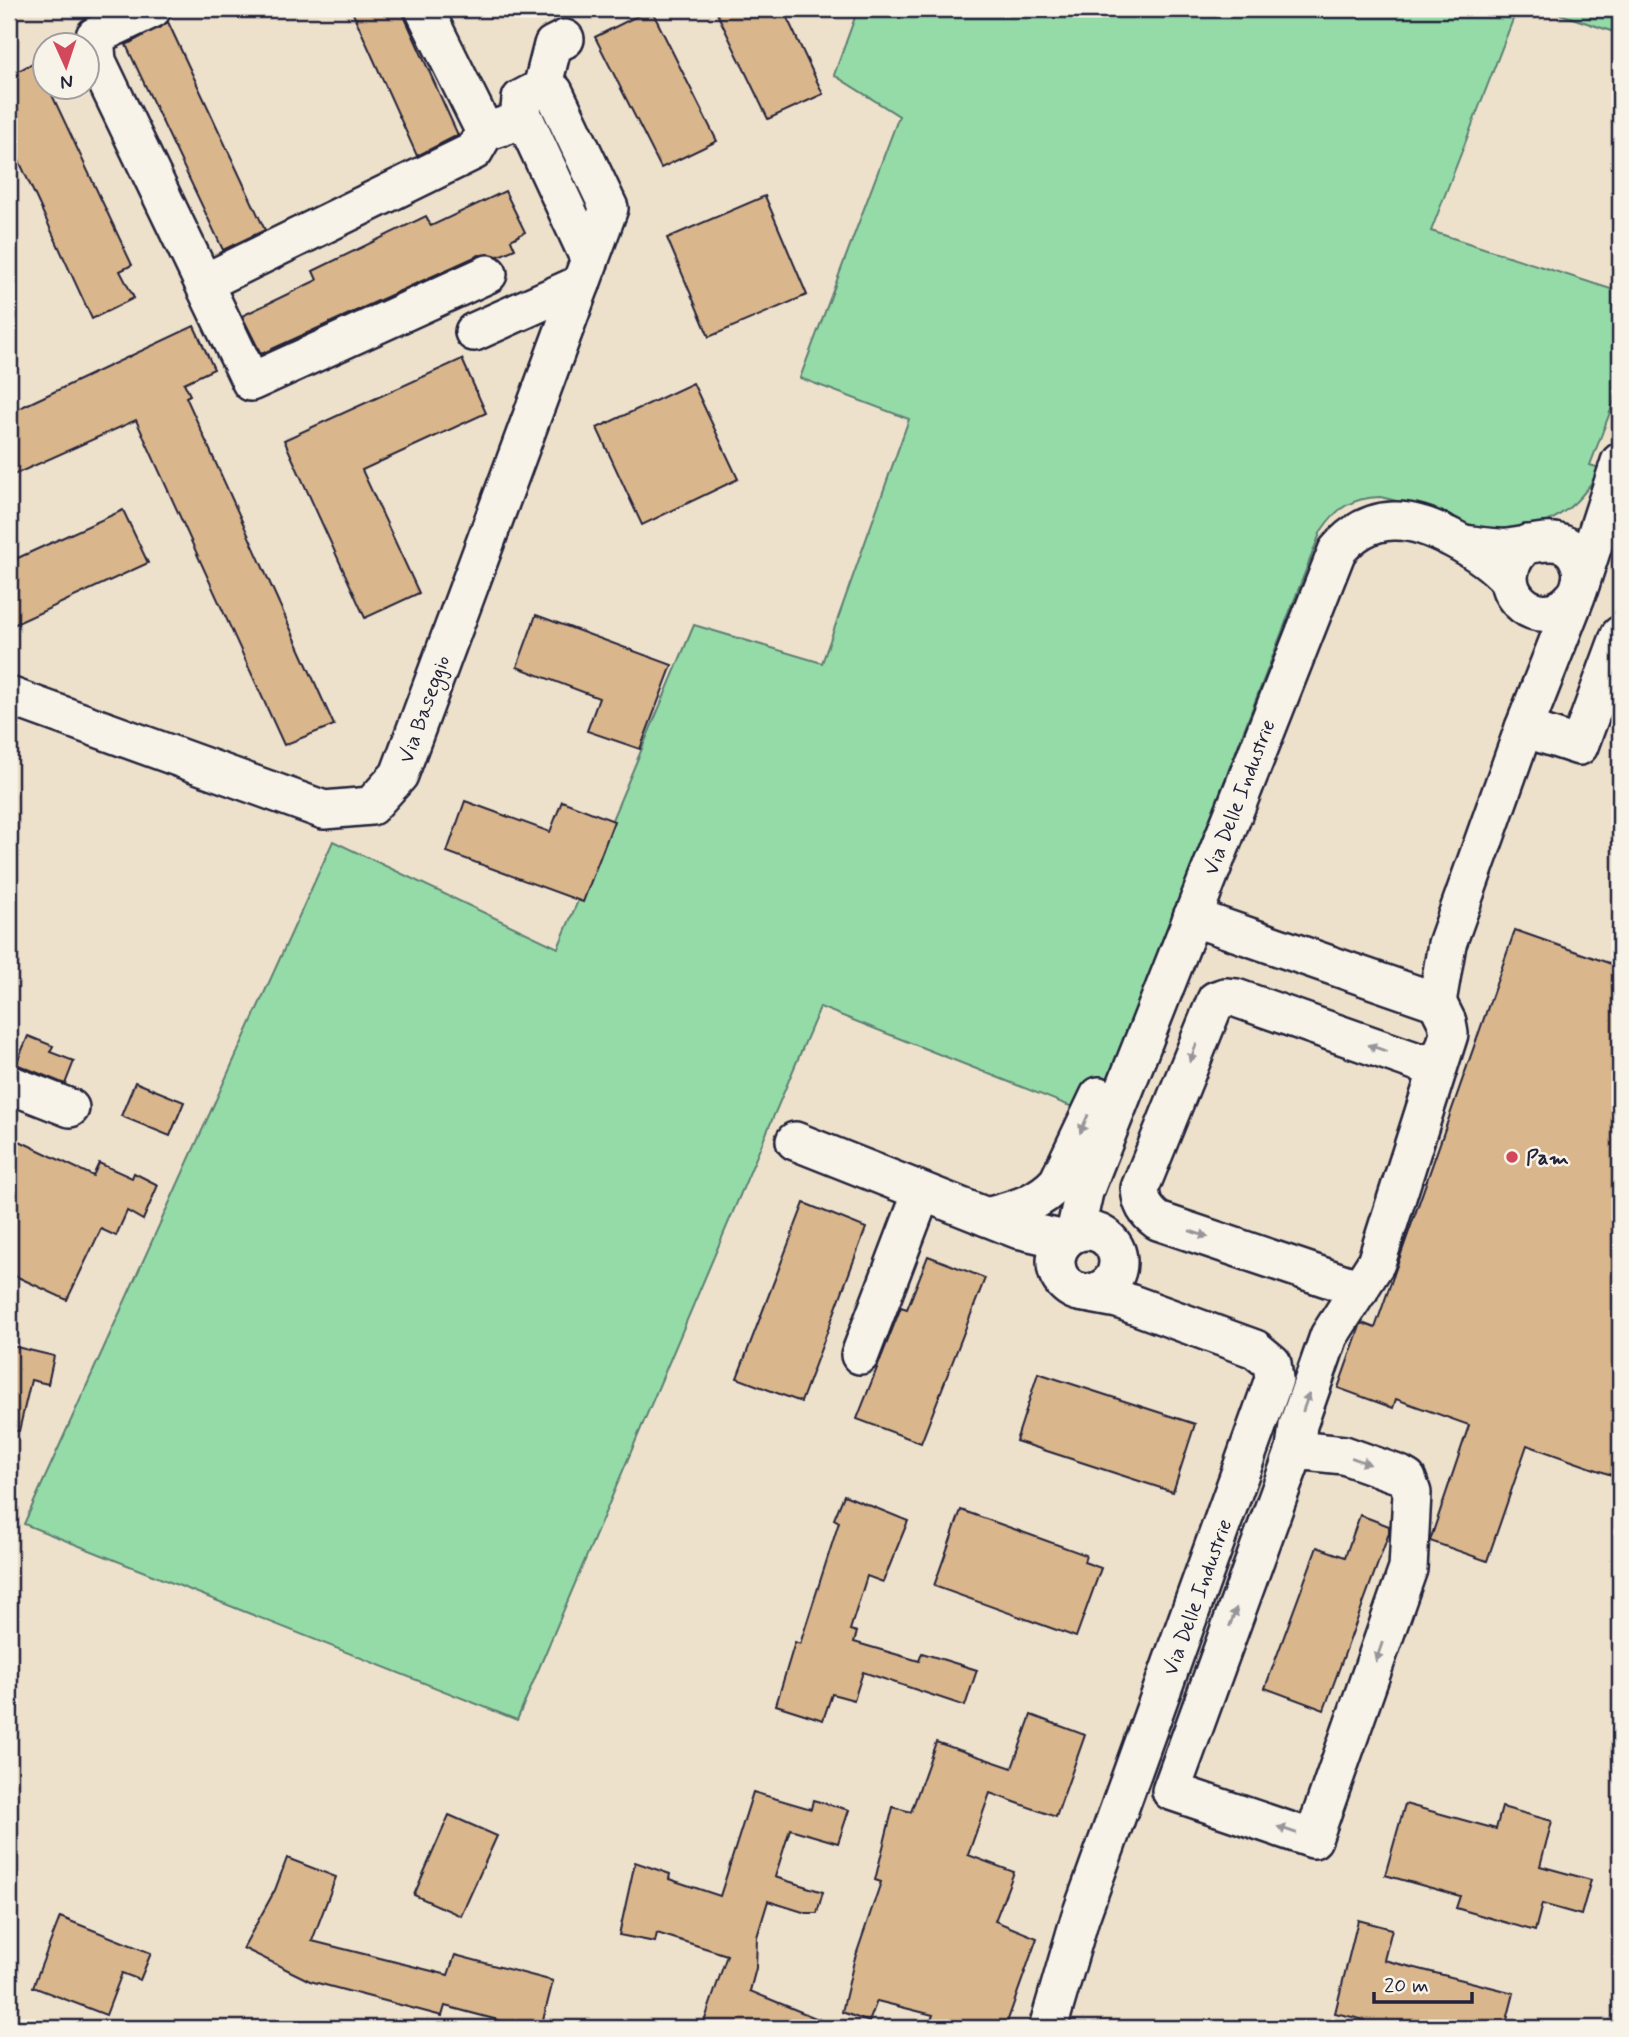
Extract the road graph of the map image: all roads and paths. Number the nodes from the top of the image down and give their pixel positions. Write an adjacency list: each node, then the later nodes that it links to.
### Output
1 (152, 9): 9 (street)
2 (425, 9): 6 (street)
3 (565, 39): 4 (street)
4 (542, 88): 5 (street); 7 (street, Via Baseggio)
5 (525, 120): 6 (street); 7 (street)
6 (485, 132): 9 (street)
7 (586, 272): 10 (street); 19 (street, Via Baseggio)
8 (488, 274): 9 (street)
9 (204, 283)
10 (474, 332)
11 (1615, 476): 12 (street, Via Delle Industrie); 15 (street, Via Delle Industrie)
12 (1534, 542): 13 (street, Via Delle Industrie); 14 (street); 15 (street, Via Delle Industrie)
13 (1461, 543): 14 (street, Via Delle Industrie); 21 (street, Via Delle Industrie)
14 (1508, 579): 16 (street, Via Delle Industrie)
15 (1578, 589): 16 (street); 18 (street)
16 (1534, 611): 18 (street)
17 (1620, 635): 20 (street)
18 (1546, 669): 20 (street)
19 (9, 696)
20 (1524, 728): 22 (street)
21 (1192, 917): 22 (street); 24 (street, Via Delle Industrie)
22 (1437, 1002): 23 (street)
23 (1441, 1056): 31 (street); 31 (street, one-way to 31)
24 (1129, 1077): 29 (street, one-way to 29); 30 (street, Via Delle Industrie)
25 (9, 1084): 26 (street)
26 (70, 1108)
27 (795, 1141): 28 (street)
28 (922, 1192): 29 (street); 33 (street)
29 (1002, 1223): 30 (street)
30 (1083, 1247): 32 (street, Via Delle Industrie); 32 (street, Via Delle Industrie)
31 (1360, 1289): 34 (street, one-way to 31)
32 (1152, 1311): 35 (street, Via Delle Industrie)
33 (860, 1355)
34 (1294, 1450): 34 (street, one-way to 34)
35 (1069, 1954): 36 (street, Via Delle Industrie); 37 (street, Via Delle Industrie)
36 (1048, 2028)
37 (1075, 2028)

